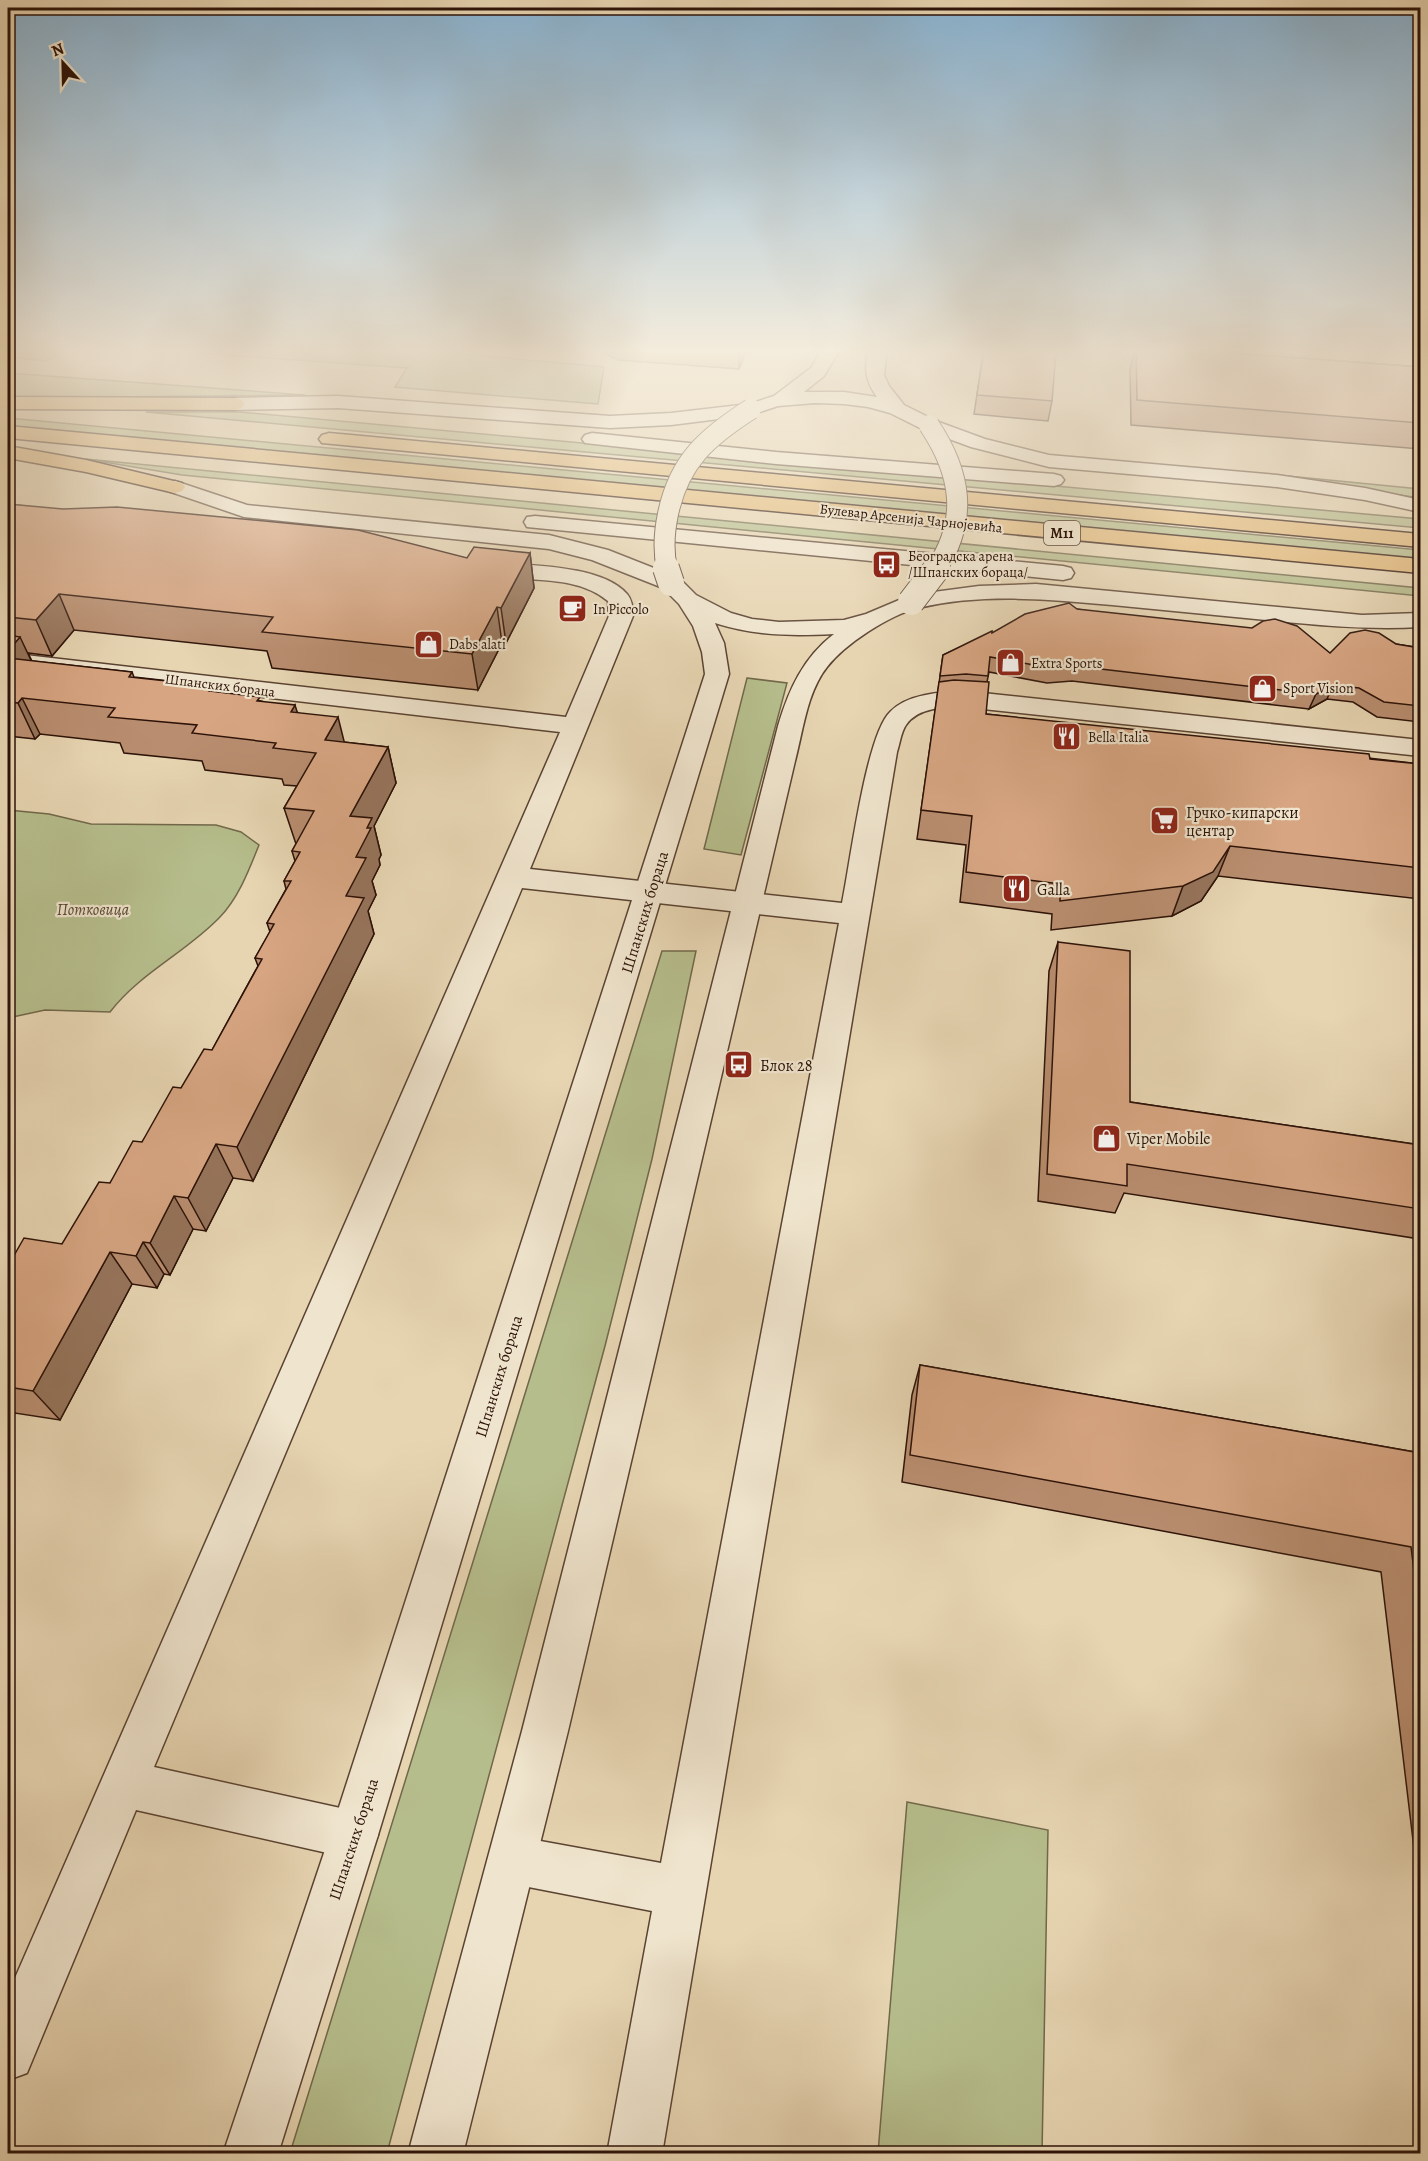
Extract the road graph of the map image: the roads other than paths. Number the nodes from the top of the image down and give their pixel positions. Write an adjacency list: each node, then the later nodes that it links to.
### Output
1 (186, 449): 12 (highway, Булевар Арсенија Чарнојевића / M11)
2 (428, 449): 11 (highway, Булевар Арсенија Чарнојевића / M11)
3 (684, 449): 10 (street)
4 (699, 449): 14 (street, bridge)
5 (945, 449): 16 (street, bridge)
6 (998, 449): 9 (street)
7 (8, 452): 8 (highway)
8 (175, 487): 14 (street); 17 (street)
9 (1420, 506)
10 (1420, 512)
11 (1420, 541)
12 (1420, 566)
13 (464, 567): 21 (street)
14 (671, 583): 15 (street)
15 (688, 600): 18 (street); 24 (street, Шпанских бораца)
16 (911, 602): 18 (street); 19 (street)
17 (1420, 608)
18 (874, 620): 25 (street)
19 (1420, 620)
20 (8, 660): 21 (street, Шпанских бораца)
21 (576, 726): 23 (street)
22 (1420, 748): 26 (street)
23 (512, 877): 24 (street); 27 (street)
24 (650, 893): 25 (street); 28 (street, Шпанских бораца)
25 (747, 903): 26 (street); 29 (street)
26 (855, 915): 30 (street)
27 (124, 1784): 28 (street); 31 (street)
28 (354, 1835): 32 (street, Шпанских бораца)
29 (513, 1860): 30 (street); 33 (street)
30 (681, 1892): 34 (street)
31 (8, 2054)
32 (250, 2154)
33 (435, 2154)
34 (634, 2154)

